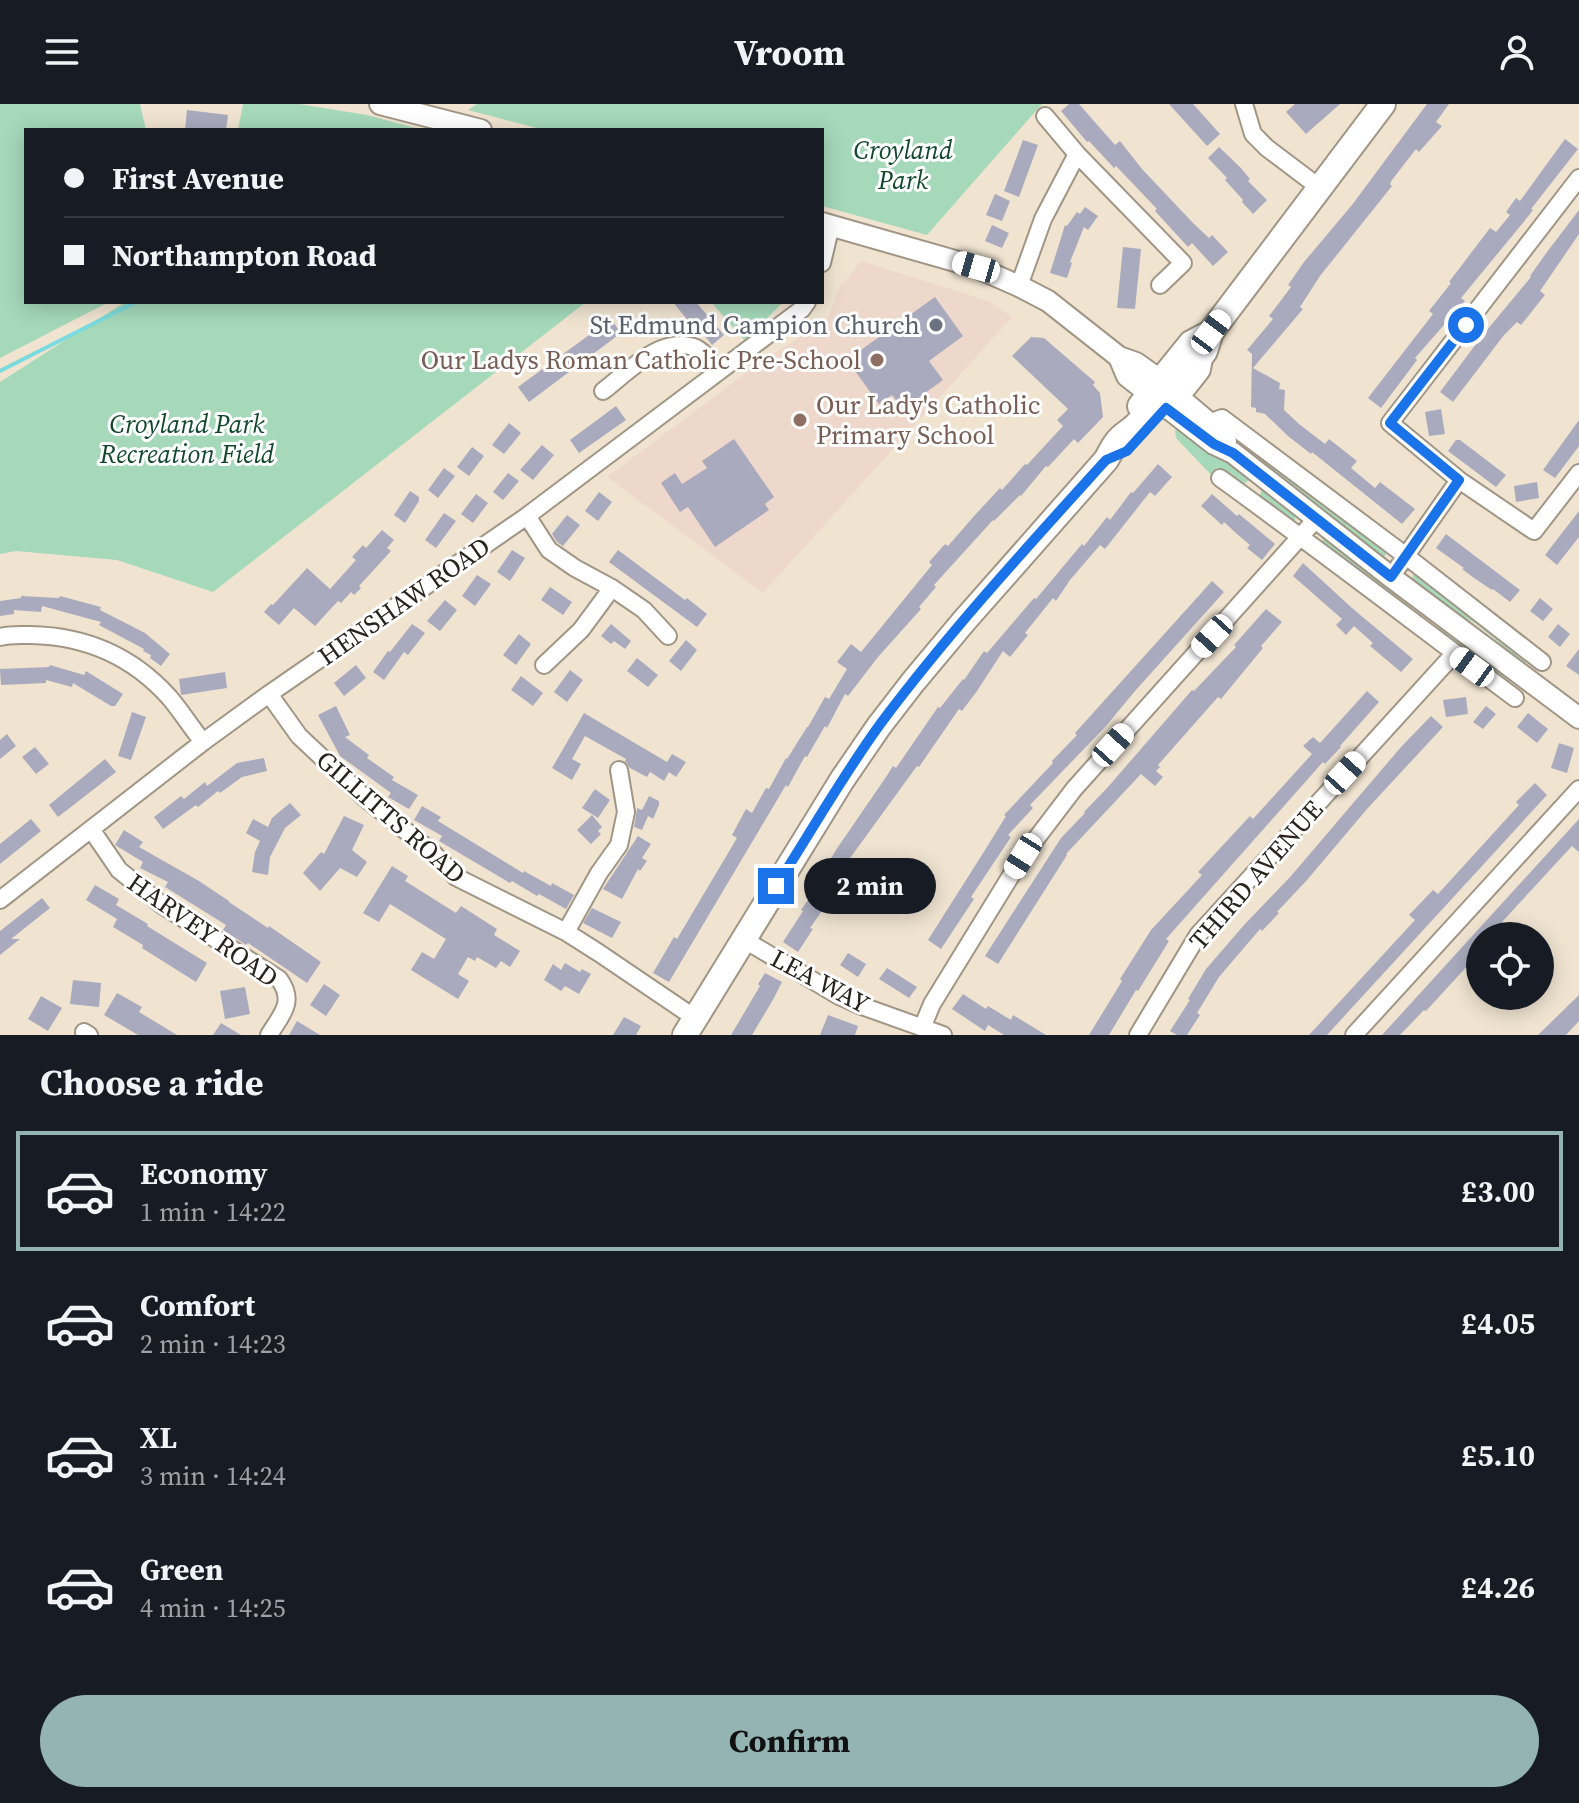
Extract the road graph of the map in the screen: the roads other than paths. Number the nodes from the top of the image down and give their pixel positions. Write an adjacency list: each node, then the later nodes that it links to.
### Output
1 (380, 104): 5 (street)
2 (1244, 104): 8 (street)
3 (1383, 104): 8 (main road)
4 (1045, 116): 6 (street)
5 (473, 128)
6 (1077, 154): 10 (street); 11 (street)
7 (1579, 178): 22 (street)
8 (1320, 188): 13 (main road)
9 (826, 224): 11 (street)
10 (1160, 285)
11 (1019, 286): 16 (street)
12 (806, 304): 14 (street, HENSHAW ROAD)
13 (1211, 332): 16 (main road); 16 (main road)
14 (718, 371): 15 (street); 23 (street, HENSHAW ROAD)
15 (603, 391)
16 (1163, 395): 17 (street); 18 (street); 19 (main road); 19 (main road)
17 (1209, 423): 18 (street); 26 (street)
18 (1233, 453): 24 (street)
19 (1106, 460): 43 (main road)
20 (1579, 473): 22 (street)
21 (1220, 478): 25 (street)
22 (1459, 480): 26 (street)
23 (527, 516): 28 (street); 34 (street, HENSHAW ROAD)
24 (1317, 518): 25 (street); 27 (street)
25 (1302, 537): 31 (street); 45 (street)
26 (1406, 556): 27 (street); 32 (street)
27 (1391, 577): 36 (street)
28 (612, 588): 29 (street); 33 (street)
29 (668, 636)
30 (0, 637): 37 (street)
31 (1454, 654): 35 (street); 48 (street, THIRD AVENUE)
32 (1542, 662)
33 (544, 665)
34 (269, 694): 37 (street, HENSHAW ROAD); 42 (street, GILLITTS ROAD)
35 (1515, 698)
36 (1579, 718)
37 (203, 742): 40 (street, HENSHAW ROAD)
38 (619, 770): 42 (street)
39 (1579, 789): 49 (street)
40 (91, 829): 41 (street, HENSHAW ROAD); 46 (street, HARVEY ROAD)
41 (0, 900)
42 (566, 932): 44 (street, GILLITTS ROAD)
43 (743, 939): 44 (main road); 45 (street, LEA WAY)
44 (690, 1027)
45 (922, 1028): 47 (street, LEA WAY)
46 (269, 1035)
47 (943, 1035)
48 (1138, 1035)
49 (1354, 1035)

